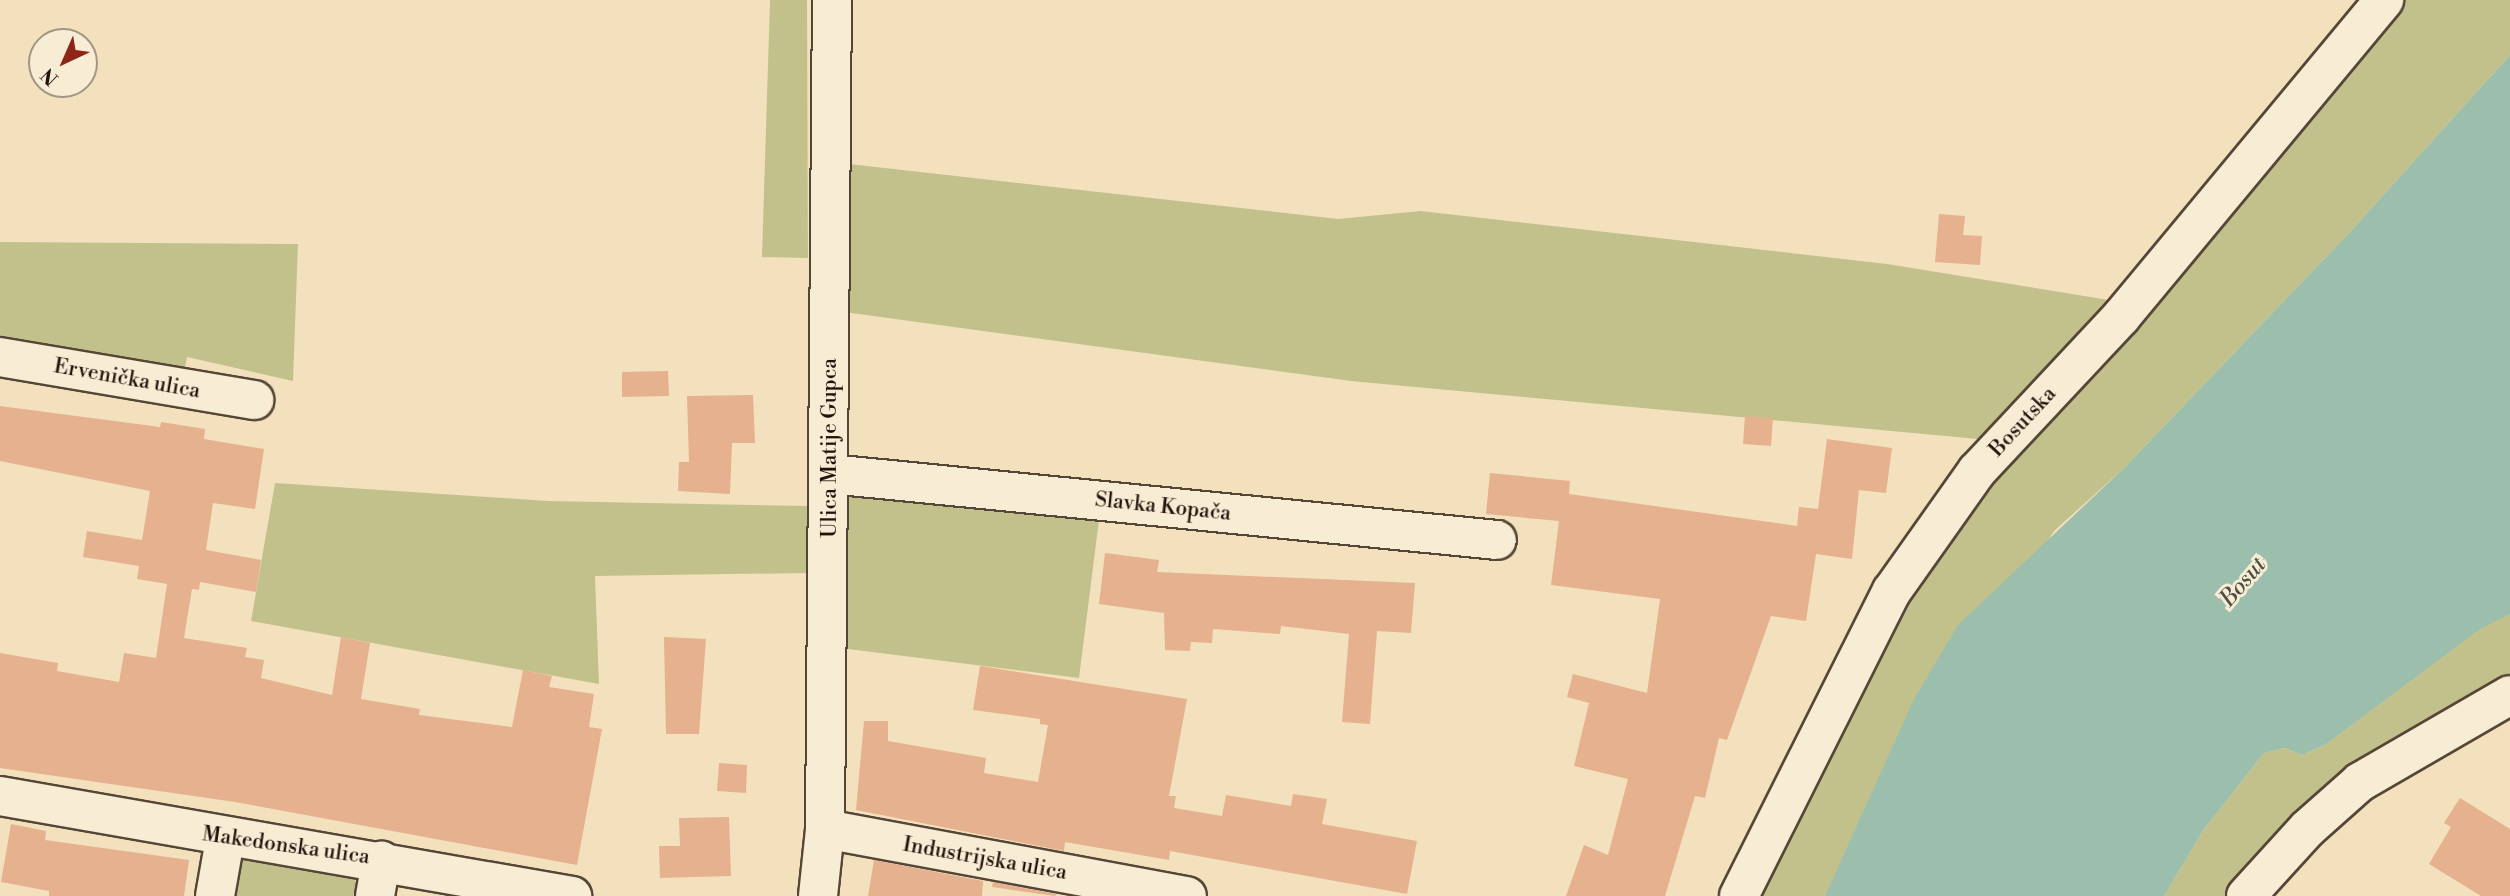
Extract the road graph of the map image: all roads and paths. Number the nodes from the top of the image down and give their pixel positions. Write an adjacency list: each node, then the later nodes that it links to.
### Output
1 (832, 0): 5 (street, Ulica Matije Gupca)
2 (2384, 0): 16 (street, Bosutska)
3 (0, 357): 4 (street, Ervenička ulica)
4 (254, 400)
5 (830, 474): 6 (street, Slavka Kopača); 9 (street, Ulica Matije Gupca)
6 (1497, 540)
7 (2510, 695): 17 (street)
8 (0, 796): 10 (street, Makedonska ulica)
9 (825, 829): 14 (street, Ulica Matije Gupca); 15 (street, Industrijska ulica)
10 (225, 839): 11 (street, Makedonska ulica); 12 (street)
11 (378, 878): 13 (street, Makedonska ulica)
12 (215, 896)
13 (572, 896)
14 (818, 896)
15 (1187, 896)
16 (1739, 896)
17 (2246, 896)

